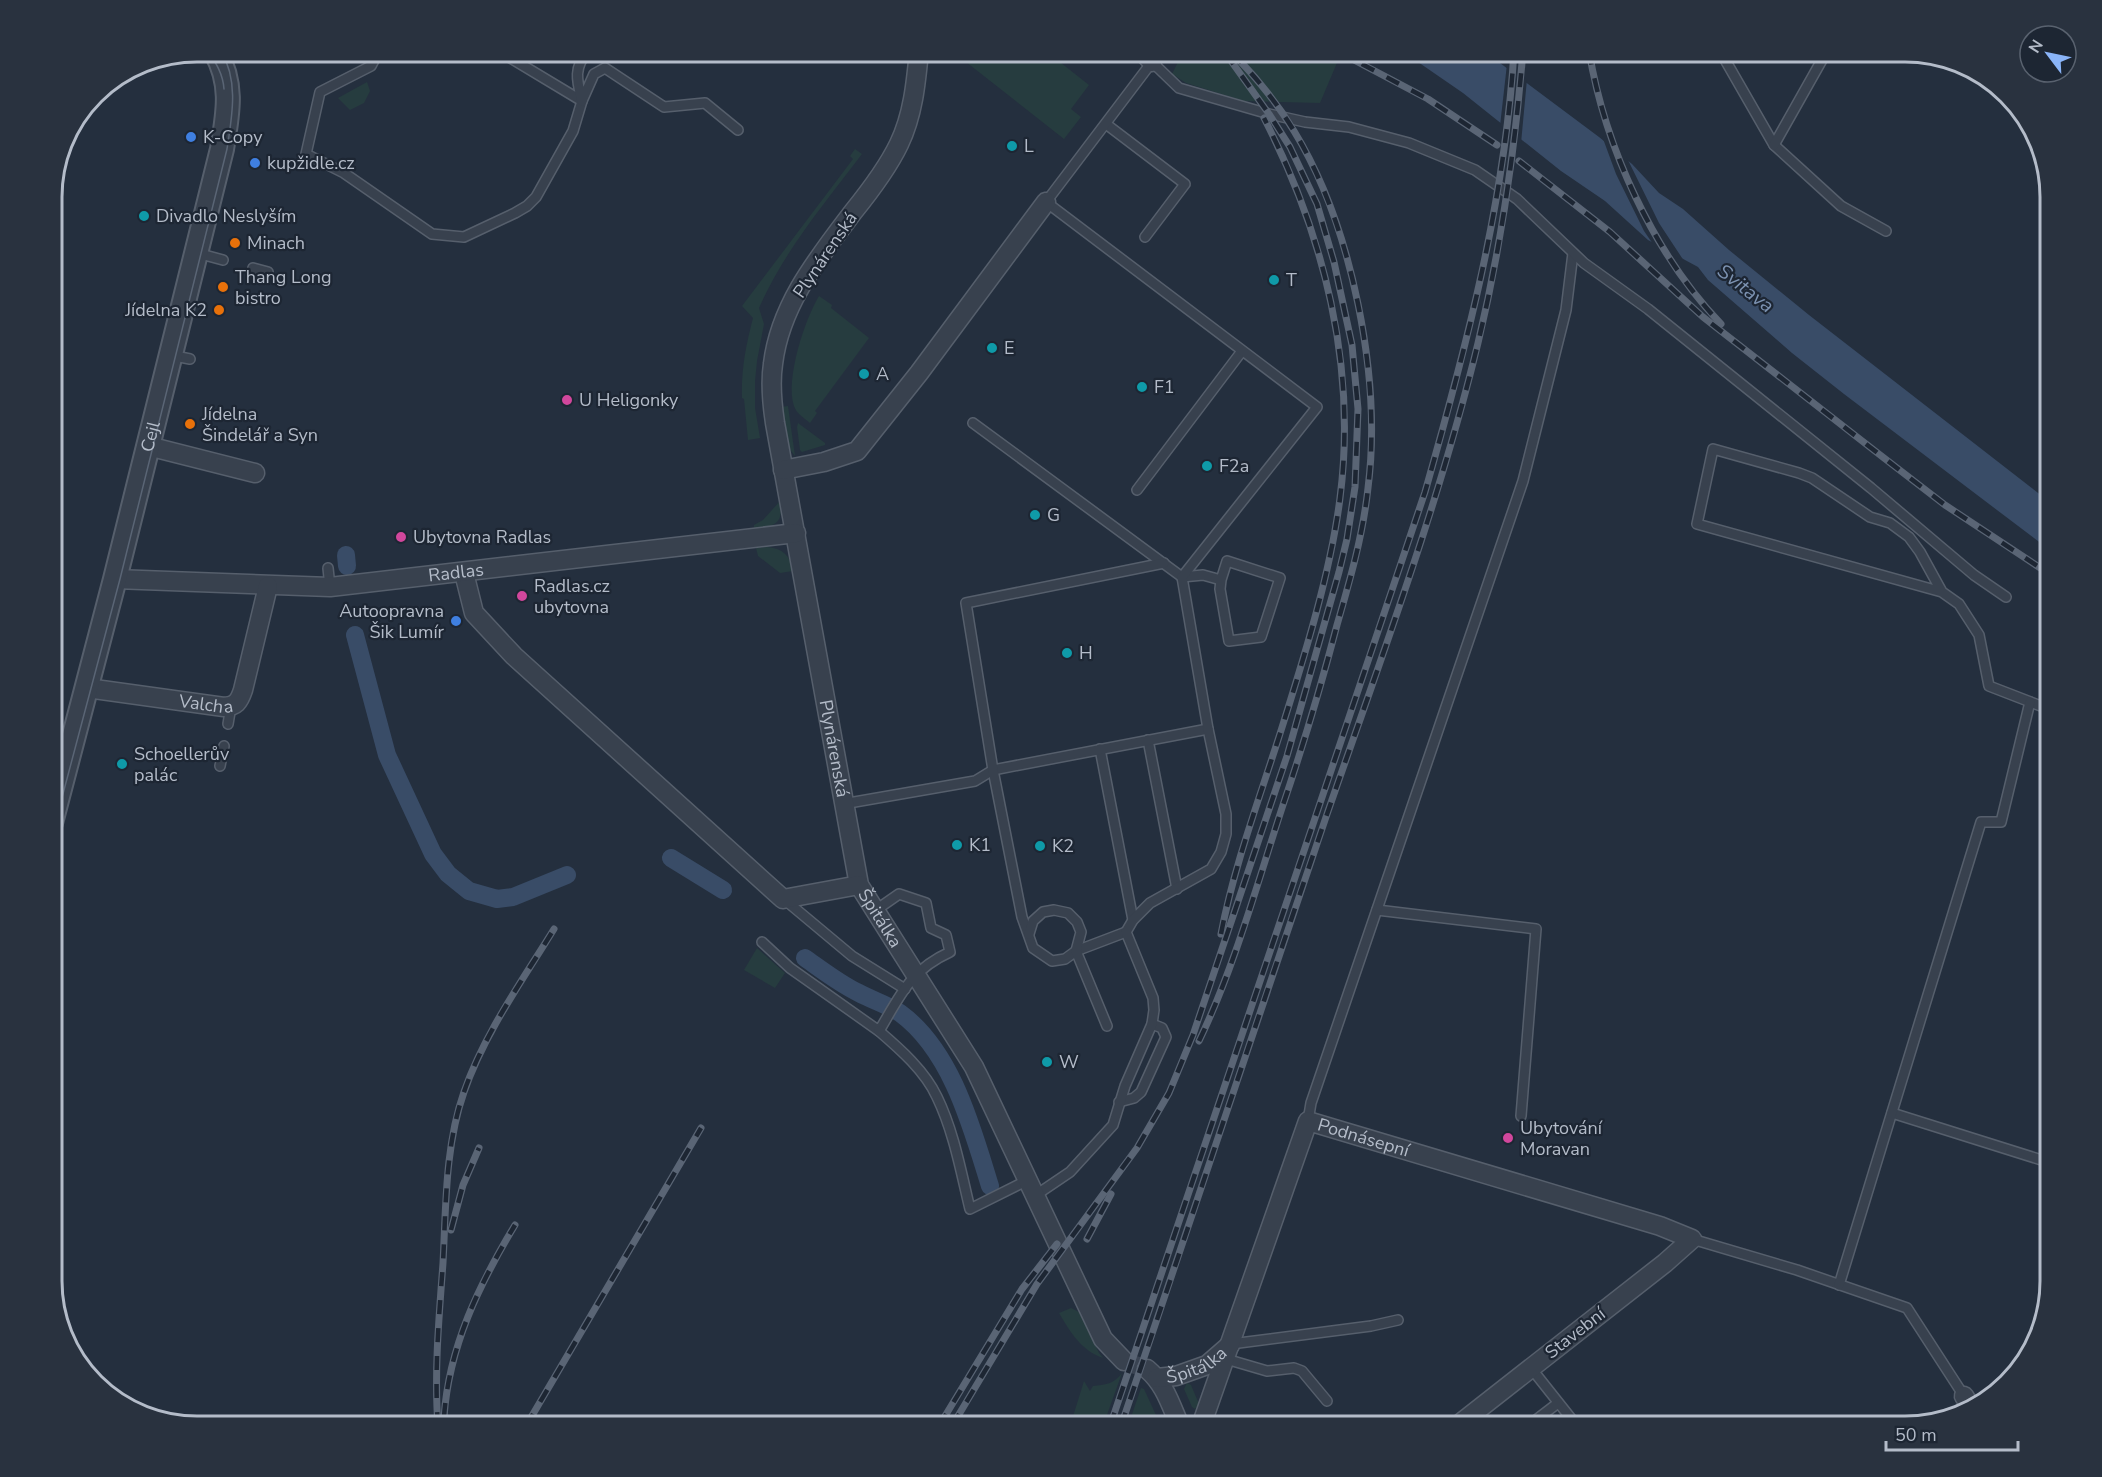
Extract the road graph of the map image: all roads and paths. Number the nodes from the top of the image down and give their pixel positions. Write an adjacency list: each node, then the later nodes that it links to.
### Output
1 (1144, 61): 11 (lane)
2 (1152, 61): 18 (lane)
3 (1726, 61): 13 (lane)
4 (1821, 61): 13 (lane)
5 (221, 62): 17 (street, Cejl)
6 (373, 62): 10 (lane)
7 (517, 62): 10 (lane)
8 (581, 62): 10 (lane)
9 (918, 62): 25 (street, Plynárenská)
10 (582, 101): 12 (lane)
11 (1107, 124): 14 (lane); 16 (lane)
12 (738, 130)
13 (1774, 145): 15 (lane)
14 (1046, 202): 22 (lane); 25 (street)
15 (1886, 231)
16 (1145, 237)
17 (195, 252): 19 (lane); 24 (street, Cejl)
18 (1573, 253): 38 (lane); 54 (lane)
19 (223, 260)
20 (253, 268): 21 (lane)
21 (268, 272)
22 (1242, 351): 27 (lane); 32 (lane)
23 (973, 423): 29 (lane)
24 (148, 446): 26 (street); 33 (street, Cejl)
25 (783, 470): 28 (street, Plynárenská)
26 (255, 473)
27 (1137, 490)
28 (796, 534): 31 (street, Radlas); 49 (street, Plynárenská)
29 (1164, 564): 32 (lane); 48 (lane)
30 (328, 568): 36 (lane)
31 (464, 573): 36 (street, Radlas); 52 (street)
32 (1182, 578): 34 (lane); 42 (lane)
33 (115, 579): 35 (street, Radlas); 39 (street, Cejl)
34 (1221, 580): 34 (lane)
35 (268, 586): 36 (street, Radlas); 39 (street, Valcha)
36 (330, 588)
37 (1942, 592): 37 (lane); 40 (lane)
38 (2006, 597)
39 (87, 688): 47 (street, Cejl)
40 (2030, 702): 41 (lane); 66 (lane)
41 (2040, 706)
42 (1208, 729): 43 (lane); 51 (lane)
43 (1148, 740): 45 (lane); 51 (lane)
44 (224, 746): 46 (lane)
45 (1100, 749): 48 (lane); 55 (lane)
46 (220, 766)
47 (62, 767)
48 (993, 770): 49 (lane); 57 (lane)
49 (843, 804): 50 (street, Plynárenská)
50 (859, 885): 52 (street, Špitálka); 53 (street, Špitálka)
51 (1177, 889): 55 (lane)
52 (783, 899): 61 (lane)
53 (876, 910): 60 (street, Špitálka); 60 (lane)
54 (1377, 910): 67 (lane); 68 (lane)
55 (1133, 920): 56 (lane)
56 (1126, 933): 59 (lane); 62 (lane)
57 (1029, 934): 59 (lane); 59 (lane)
58 (762, 942): 64 (lane)
59 (1076, 951): 63 (lane)
60 (916, 973): 61 (lane); 70 (street, Špitálka)
61 (905, 989): 64 (lane)
62 (1152, 1024): 65 (lane); 65 (lane)
63 (1107, 1026)
64 (879, 1031): 70 (lane)
65 (1119, 1102): 70 (lane)
66 (1892, 1113): 69 (lane); 72 (lane)
67 (1521, 1116)
68 (1308, 1121): 71 (street, Podnásepní); 74 (street, Podnásepní)
69 (2040, 1160)
70 (1032, 1188): 75 (street, Špitálka)
71 (1692, 1239): 72 (lane); 76 (street, Stavební)
72 (1839, 1285): 78 (lane)
73 (1398, 1320): 74 (lane)
74 (1228, 1351): 77 (lane); 80 (street, Špitálka); 81 (street, Podnásepní)
75 (1124, 1361)
76 (1531, 1368): 79 (lane); 82 (street, Stavební)
77 (1327, 1401)
78 (1967, 1401)
79 (1558, 1403): 83 (lane); 84 (lane)
80 (1175, 1416)
81 (1205, 1416)
82 (1470, 1416)
83 (1541, 1416)
84 (1569, 1416)

